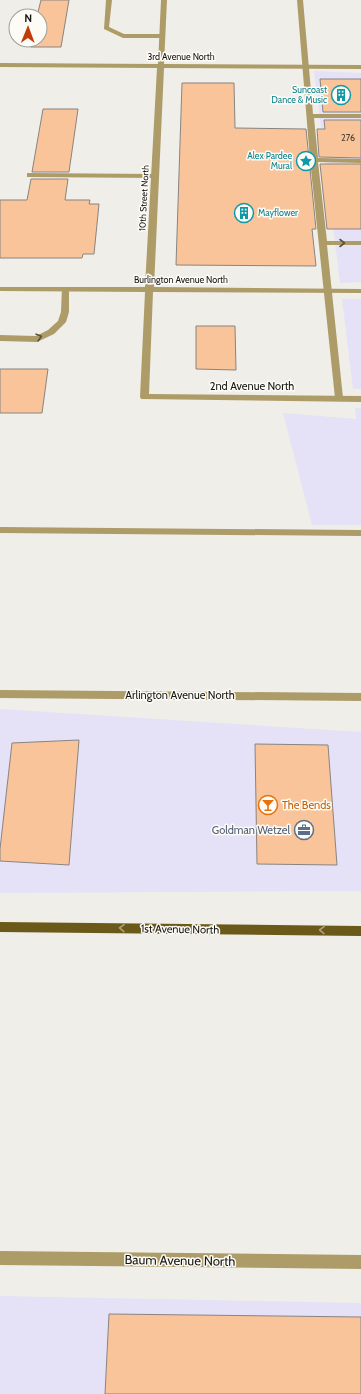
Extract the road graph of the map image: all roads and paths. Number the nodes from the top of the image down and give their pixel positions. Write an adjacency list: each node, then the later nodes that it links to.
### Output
1 (109, 0): 4 (street)
2 (164, 0): 4 (street, 10th Street North)
3 (300, 0): 7 (street)
4 (162, 36): 6 (street, 10th Street North)
5 (0, 65): 6 (street, 3rd Avenue North)
6 (160, 66): 7 (street, 3rd Avenue North); 14 (street, 10th Street North)
7 (305, 66): 8 (street, 3rd Avenue North); 9 (street)
8 (361, 67)
9 (310, 116): 10 (street); 11 (street)
10 (361, 116)
11 (314, 160): 12 (street); 16 (street)
12 (361, 161)
13 (30, 175): 14 (street)
14 (155, 176): 19 (street, 10th Street North)
15 (361, 243): 16 (street, one-way to 15)
16 (323, 244): 20 (street)
17 (0, 289): 18 (street, Burlington Avenue North)
18 (65, 289): 19 (street, Burlington Avenue North); 22 (street, one-way to 18)
19 (149, 290): 20 (street, Burlington Avenue North); 23 (street, 10th Street North)
20 (327, 291): 21 (street, Burlington Avenue North); 24 (street)
21 (361, 291)
22 (0, 338)
23 (144, 397): 24 (street, 2nd Avenue North)
24 (339, 398): 25 (street, 2nd Avenue North)
25 (361, 399)
26 (0, 530): 27 (street)
27 (361, 533)
28 (0, 694): 29 (street, Arlington Avenue North)
29 (361, 697)
30 (0, 927): 31 (main road, 1st Avenue North, one-way to 30)
31 (361, 931)
32 (0, 1258): 33 (street, Baum Avenue North)
33 (361, 1262)

